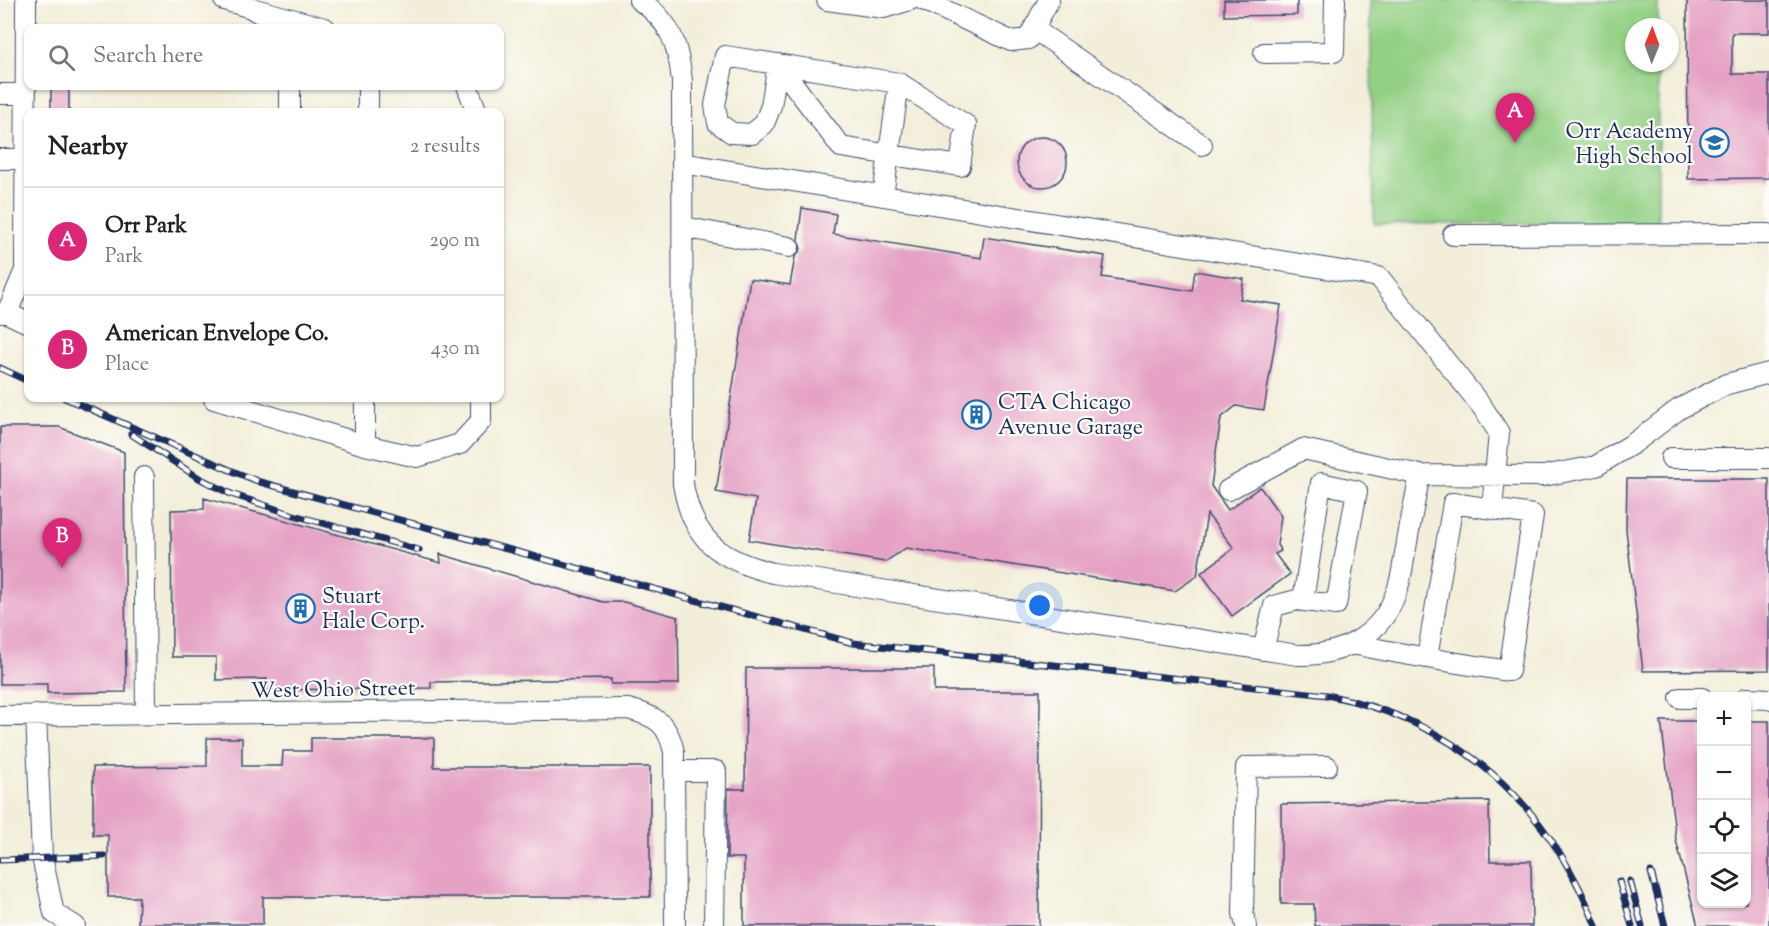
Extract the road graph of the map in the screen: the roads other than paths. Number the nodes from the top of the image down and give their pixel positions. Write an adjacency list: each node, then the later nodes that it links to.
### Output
1 (26, 0): 10 (street)
2 (224, 0): 9 (street)
3 (639, 0): 30 (street)
4 (827, 0): 5 (street)
5 (910, 0)
6 (923, 0): 13 (street)
7 (1049, 0): 13 (street)
8 (1335, 0): 14 (street)
9 (251, 8): 11 (street); 12 (street)
10 (26, 24)
11 (276, 24)
12 (310, 24)
13 (1034, 29): 26 (street)
14 (1264, 53)
15 (900, 83): 27 (street); 27 (street); 27 (street)
16 (26, 90): 21 (street)
17 (290, 90): 23 (street)
18 (368, 90): 24 (street)
19 (469, 90): 25 (street)
20 (0, 94): 21 (street)
21 (26, 94): 22 (street)
22 (26, 108)
23 (291, 108)
24 (368, 108)
25 (475, 108)
26 (1202, 145)
27 (889, 155): 31 (street)
28 (0, 159): 29 (street)
29 (24, 159)
30 (682, 163): 31 (street); 32 (street)
31 (883, 196): 47 (street)
32 (683, 227): 35 (street); 53 (street)
33 (1769, 234): 34 (street)
34 (1453, 235)
35 (789, 247)
36 (24, 272): 37 (street)
37 (3, 313): 38 (street)
38 (24, 321)
39 (1769, 373): 47 (street)
40 (226, 402): 43 (street)
41 (365, 402): 43 (street)
42 (481, 402): 43 (street)
43 (365, 445)
44 (1671, 458): 45 (street)
45 (1769, 458)
46 (1420, 475): 47 (street); 49 (street); 52 (street)
47 (1496, 476): 50 (street)
48 (144, 477): 59 (street)
49 (1228, 490)
50 (1492, 509): 54 (street); 54 (street)
51 (1303, 601): 51 (street); 53 (street)
52 (1353, 644): 53 (street); 54 (street)
53 (1263, 650)
54 (1426, 658)
55 (1680, 698): 56 (street)
56 (1697, 698)
57 (1751, 699): 58 (street)
58 (1769, 699)
59 (146, 714): 60 (street, West Ohio Street); 63 (street, West Ohio Street)
60 (36, 715): 61 (street, West Ohio Street); 64 (street)
61 (0, 716)
62 (1327, 766): 67 (street)
63 (674, 771): 65 (street); 66 (street)
64 (75, 926)
65 (675, 926)
66 (714, 926)
67 (1246, 926)

